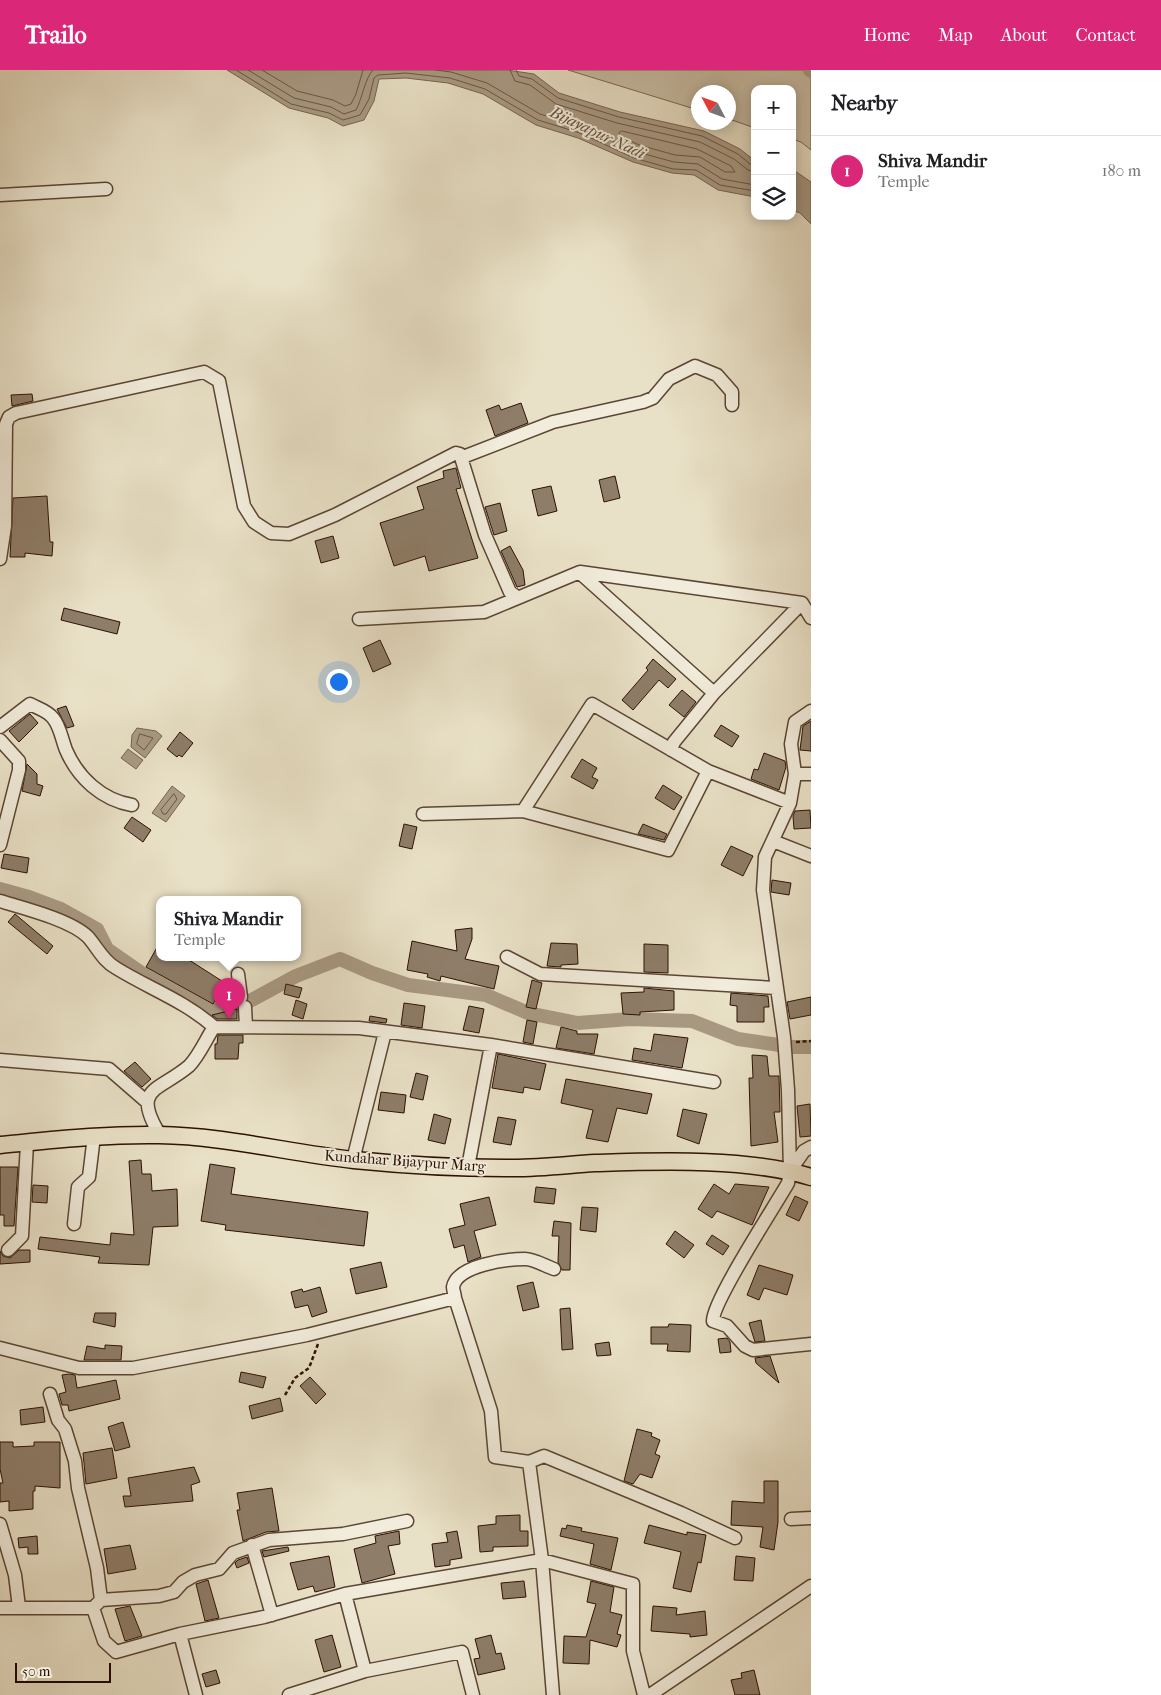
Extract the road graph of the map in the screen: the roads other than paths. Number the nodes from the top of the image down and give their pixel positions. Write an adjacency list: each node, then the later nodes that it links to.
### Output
1 (106, 189): 2 (street)
2 (0, 195)
3 (732, 405): 4 (street)
4 (463, 457): 5 (street); 7 (street)
5 (0, 559)
6 (580, 572): 7 (street); 8 (street); 11 (street)
7 (517, 597): 10 (street)
8 (802, 603): 9 (street); 11 (street)
9 (811, 618)
10 (359, 619)
11 (714, 693): 15 (street)
12 (811, 711): 17 (street)
13 (0, 727): 20 (street)
14 (0, 740): 24 (street)
15 (671, 750): 16 (street); 21 (street)
16 (708, 771): 19 (street); 21 (street)
17 (795, 774): 18 (street); 19 (street)
18 (811, 774)
19 (790, 803): 23 (street)
20 (132, 805)
21 (523, 811): 22 (street)
22 (423, 814)
23 (772, 841): 25 (street); 29 (street)
24 (0, 845)
25 (811, 856)
26 (0, 901): 30 (street)
27 (507, 957): 29 (street)
28 (238, 974): 31 (street)
29 (776, 988): 44 (street)
30 (214, 1027): 31 (street); 36 (street)
31 (246, 1027): 32 (street)
32 (385, 1032): 33 (street); 42 (street)
33 (491, 1045): 35 (street); 43 (street)
34 (0, 1060): 36 (street)
35 (714, 1082)
36 (147, 1102): 37 (street)
37 (160, 1135): 38 (main road, Kundahar Bijaypur Marg); 42 (main road, Kundahar Bijaypur Marg)
38 (94, 1136): 39 (main road, Kundahar Bijaypur Marg); 46 (street)
39 (27, 1143): 40 (main road, Kundahar Bijaypur Marg); 47 (street)
40 (0, 1146)
41 (811, 1147): 44 (street)
42 (353, 1160): 43 (main road, Kundahar Bijaypur Marg)
43 (468, 1167): 44 (main road, Kundahar Bijaypur Marg)
44 (790, 1171): 45 (main road, Kundahar Bijaypur Marg); 50 (street)
45 (811, 1177)
46 (74, 1224)
47 (8, 1250)
48 (554, 1269): 49 (street)
49 (455, 1298): 51 (street); 53 (street)
50 (811, 1344)
51 (0, 1348)
52 (50, 1394): 63 (street)
53 (530, 1462): 58 (street); 60 (street)
54 (791, 1518): 55 (street)
55 (811, 1518)
56 (407, 1521): 59 (street)
57 (0, 1524): 64 (street)
58 (735, 1538)
59 (252, 1545): 63 (street); 66 (street)
60 (542, 1560): 62 (street); 72 (street); 73 (street)
61 (811, 1586): 74 (street)
62 (345, 1594): 66 (street); 68 (street)
63 (97, 1604): 64 (street); 67 (street)
64 (19, 1607): 65 (street)
65 (0, 1608)
66 (272, 1615): 67 (street)
67 (180, 1634): 69 (street)
68 (365, 1671): 70 (street); 71 (street)
69 (196, 1695)
70 (289, 1695)
71 (473, 1695)
72 (554, 1695)
73 (644, 1695)
74 (650, 1695)

